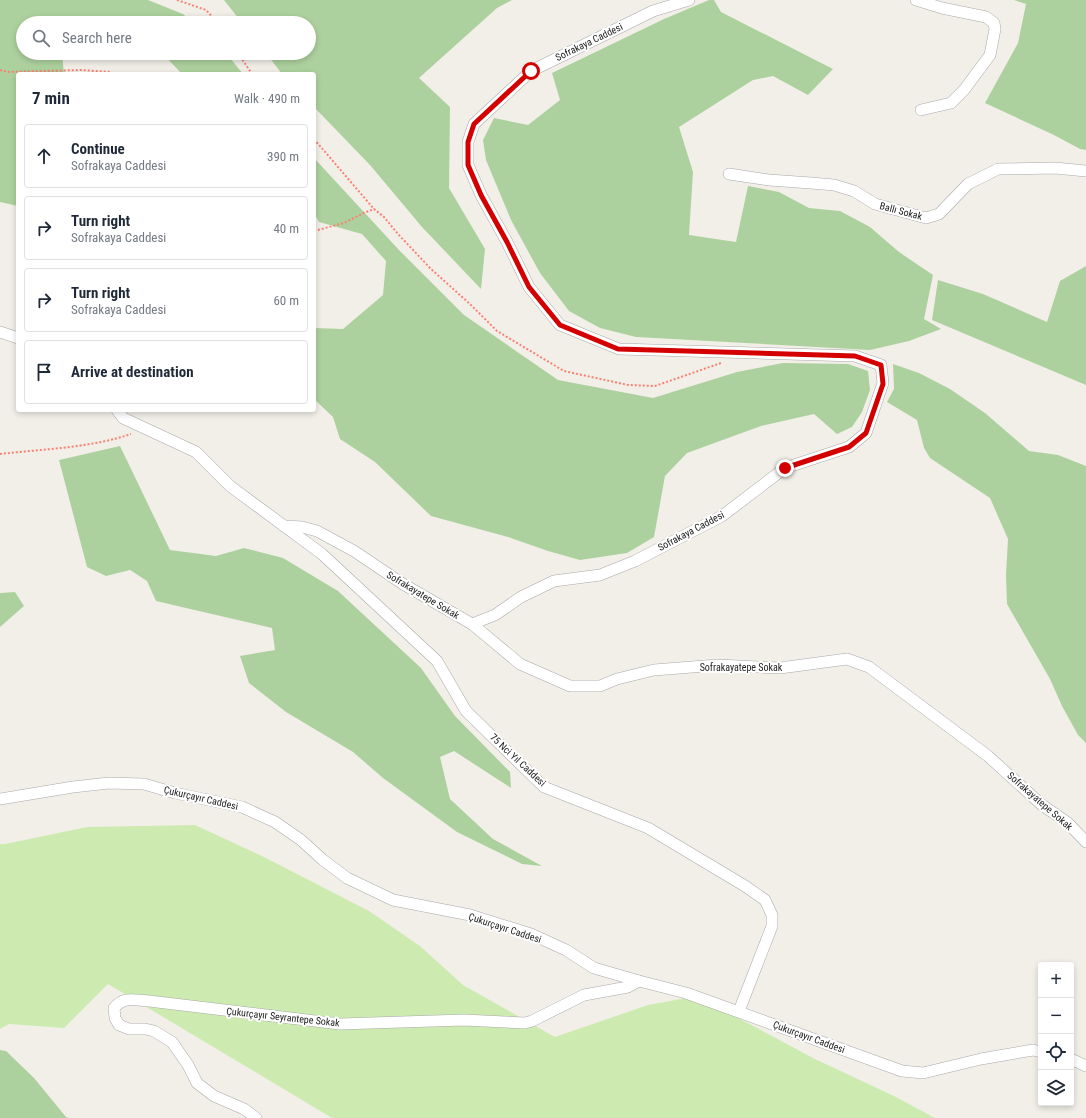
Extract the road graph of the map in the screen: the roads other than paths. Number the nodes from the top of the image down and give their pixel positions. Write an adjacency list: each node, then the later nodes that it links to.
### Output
1 (689, 0): 10 (street, Sofrakaya Caddesi)
2 (916, 0): 3 (street)
3 (921, 110)
4 (1086, 171): 5 (street, Ballı Sokak)
5 (729, 174)
6 (0, 332): 7 (street)
7 (16, 337)
8 (118, 412): 9 (street, 75 Nci Yıl Caddesi)
9 (284, 526): 10 (street, Sofrakayatepe Sokak); 14 (street, 75 Nci Yıl Caddesi)
10 (472, 624): 12 (street, Sofrakayatepe Sokak)
11 (0, 799): 13 (street, Çukurçayır Caddesi)
12 (1086, 842)
13 (639, 981): 14 (street, Çukurçayır Caddesi); 18 (street, Çukurçayır Seyrantepe Sokak)
14 (739, 1011): 15 (street, Çukurçayır Caddesi)
15 (1038, 1051)
16 (1074, 1060): 17 (street)
17 (1086, 1066)
18 (256, 1118)

